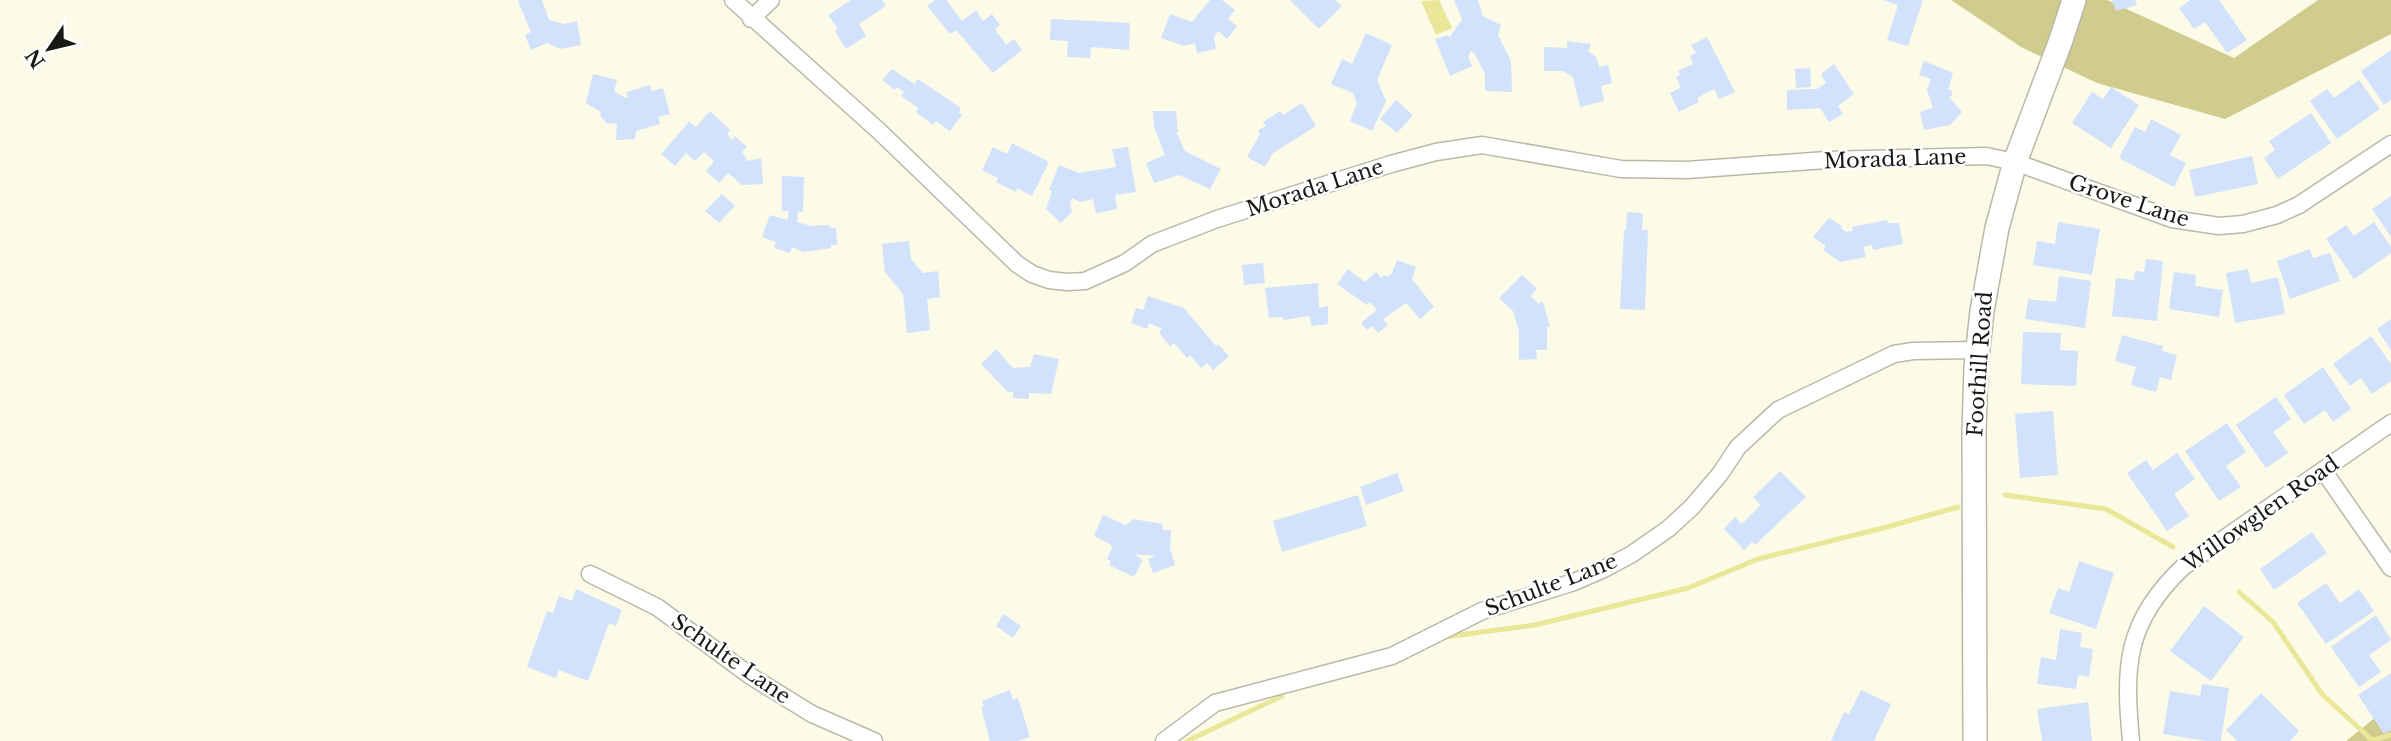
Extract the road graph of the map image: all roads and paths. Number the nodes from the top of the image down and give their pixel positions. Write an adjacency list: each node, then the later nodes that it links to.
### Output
1 (733, 0): 4 (street, Morada Lane)
2 (771, 0): 4 (street)
3 (2074, 0): 6 (main road, Foothill Road)
4 (751, 19): 6 (street, Morada Lane)
5 (2391, 144): 6 (street, Grove Lane)
6 (2015, 162): 7 (main road, Foothill Road)
7 (1977, 350): 13 (street, Schulte Lane); 14 (main road, Foothill Road)
8 (2391, 423): 9 (street, Willowglen Road)
9 (2323, 470): 10 (street); 15 (street, Willowglen Road)
10 (2391, 568)
11 (590, 574): 12 (street, Schulte Lane)
12 (874, 741)
13 (1164, 741)
14 (1975, 741)
15 (2130, 741)

